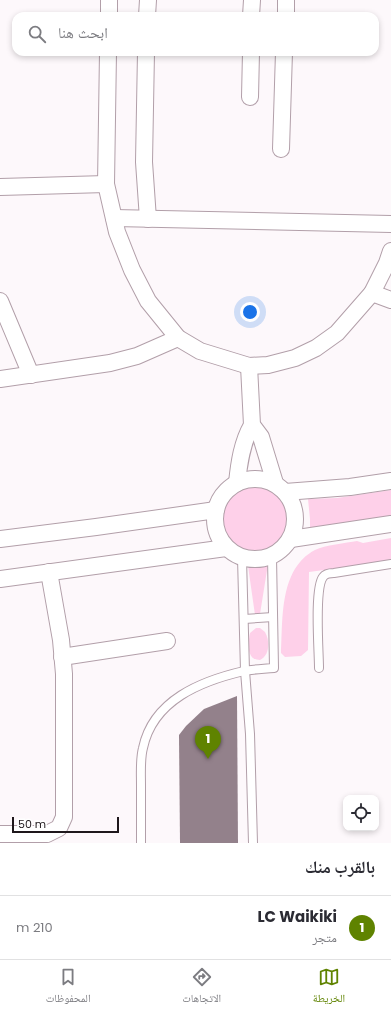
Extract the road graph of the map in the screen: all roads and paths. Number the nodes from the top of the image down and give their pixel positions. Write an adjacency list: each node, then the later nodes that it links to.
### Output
1 (109, 0): 5 (street)
2 (148, 0): 6 (street)
3 (252, 0): 7 (street)
4 (286, 0): 8 (street)
5 (109, 12)
6 (148, 12)
7 (252, 12)
8 (286, 12)
9 (108, 56): 15 (street)
10 (146, 56): 18 (street)
11 (251, 56): 13 (street)
12 (284, 56): 14 (street)
13 (250, 97)
14 (281, 149)
15 (106, 184): 16 (street); 17 (street)
16 (0, 187)
17 (114, 218): 18 (street); 24 (street)
18 (148, 219): 19 (street)
19 (391, 224)
20 (391, 251): 21 (street)
21 (372, 293): 22 (street); 25 (street)
22 (391, 300)
23 (0, 301): 26 (street)
24 (178, 338): 25 (street); 26 (street)
25 (249, 366): 28 (street)
26 (31, 375): 27 (street)
27 (0, 379)
28 (252, 425): 30 (street); 31 (street)
29 (391, 480): 31 (street)
30 (237, 483): 31 (street); 32 (street)
31 (280, 488): 35 (street)
32 (216, 510): 34 (street); 36 (street)
33 (391, 524): 35 (street)
34 (0, 539)
35 (291, 539): 37 (street)
36 (226, 548): 38 (street); 40 (street)
37 (272, 557): 38 (street); 42 (lane)
38 (242, 558): 43 (lane)
39 (391, 564): 46 (lane)
40 (49, 572): 41 (street); 45 (street)
41 (0, 579)
42 (273, 617): 43 (lane); 47 (lane)
43 (244, 619): 47 (lane)
44 (167, 641): 45 (street)
45 (62, 657): 48 (street)
46 (319, 668)
47 (245, 671): 49 (lane); 50 (lane)
48 (0, 834)
49 (142, 843)
50 (253, 843)

